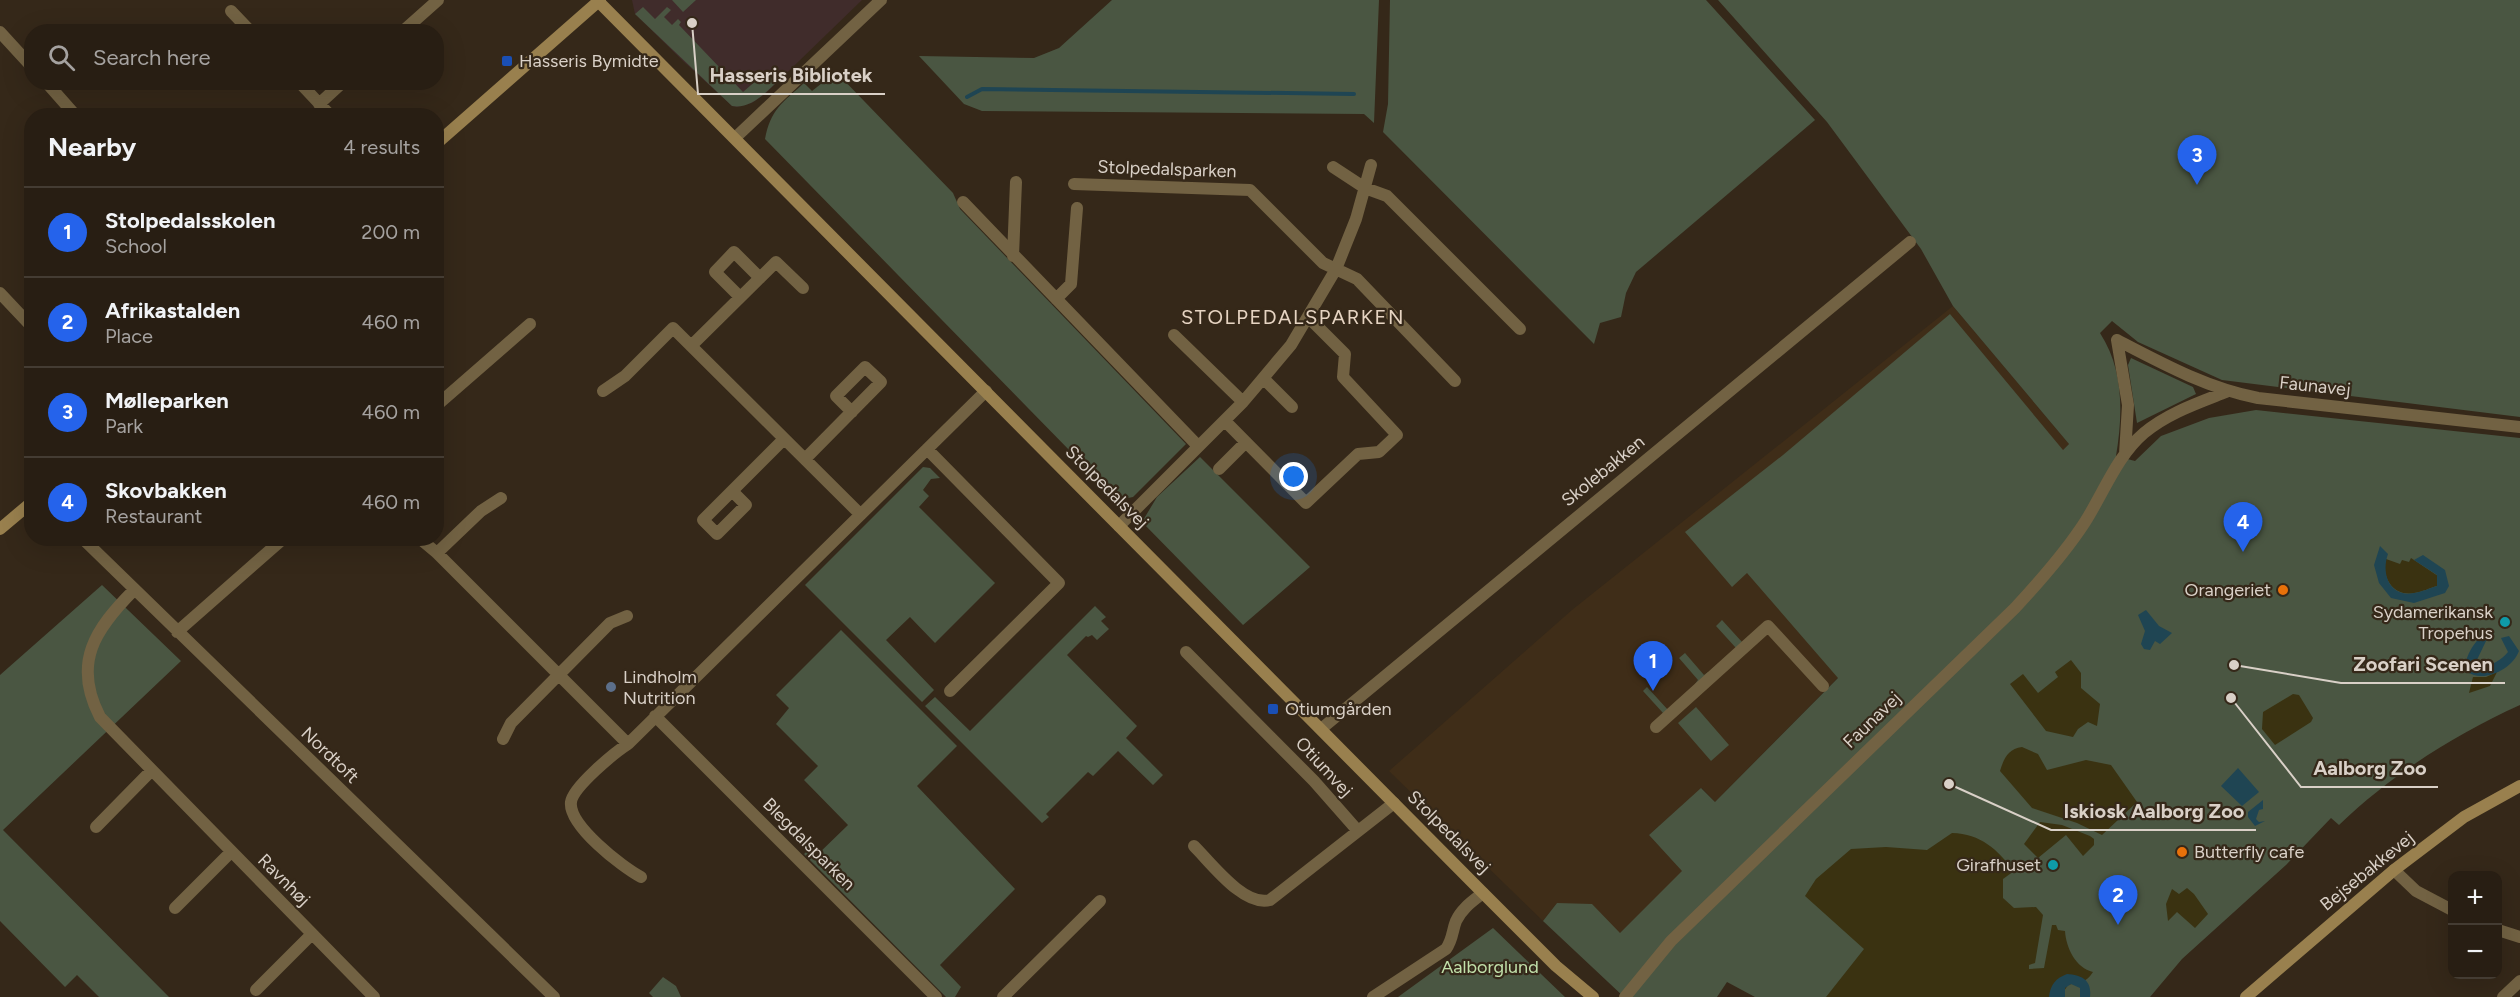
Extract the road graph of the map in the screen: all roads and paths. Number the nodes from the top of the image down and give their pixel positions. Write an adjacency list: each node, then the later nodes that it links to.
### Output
1 (438, 0): 6 (street)
2 (599, 0): 15 (street); 16 (street, Stolpedalsvej)
3 (881, 0): 16 (street)
4 (231, 11): 5 (street)
5 (243, 24)
6 (411, 24)
7 (0, 33): 8 (street)
8 (24, 58)
9 (53, 90): 13 (street)
10 (306, 90): 12 (street)
11 (334, 90): 12 (street)
12 (319, 104): 14 (street)
13 (69, 108)
14 (323, 108)
15 (444, 137)
16 (736, 137): 41 (street, Stolpedalsvej)
17 (1371, 165): 21 (street)
18 (1333, 168): 21 (street)
19 (1016, 182): 25 (street)
20 (1074, 184): 26 (street, Stolpedalsparken)
21 (1365, 188): 26 (street); 35 (street)
22 (963, 202): 25 (street)
23 (1077, 208): 31 (street)
24 (1910, 242): 75 (street, Skolebakken)
25 (1012, 256): 31 (street)
26 (1336, 268): 33 (street); 39 (street, Stolpedalsparken)
27 (760, 278): 28 (street); 30 (street); 30 (street)
28 (803, 288)
29 (0, 293): 32 (street)
30 (740, 297): 37 (street)
31 (1056, 299): 51 (street)
32 (24, 318)
33 (1309, 318): 38 (street); 50 (street)
34 (530, 324): 43 (street)
35 (1520, 329)
36 (1174, 334): 44 (street)
37 (691, 346): 40 (street); 49 (street)
38 (1265, 380): 44 (street); 45 (street)
39 (1455, 381)
40 (603, 391)
41 (986, 391): 52 (street); 60 (street, Stolpedalsvej)
42 (2226, 392): 48 (street, Faunavej); 53 (street, Faunavej); 53 (street, Faunavej)
43 (444, 399)
44 (1243, 402): 47 (street)
45 (1292, 407)
46 (852, 411): 54 (street)
47 (1225, 421): 50 (street); 51 (street)
48 (2520, 427)
49 (784, 439): 54 (street); 56 (street)
50 (1246, 442): 55 (street)
51 (1198, 446): 60 (street)
52 (927, 449): 59 (street); 72 (street)
53 (2125, 454): 102 (street, Faunavej)
54 (805, 459): 59 (street)
55 (1219, 469)
56 (732, 491)
57 (501, 498): 65 (street)
58 (24, 509): 61 (street)
59 (860, 514): 73 (street)
60 (1119, 526): 75 (street, Stolpedalsvej)
61 (0, 529)
62 (90, 546): 66 (street, Nordtoft)
63 (275, 546): 68 (street)
64 (429, 546): 65 (street)
65 (437, 553): 70 (street)
66 (134, 590): 68 (street, Nordtoft); 78 (street, Ravnhøj)
67 (627, 616): 70 (street)
68 (177, 632): 97 (street, Nordtoft)
69 (1186, 652): 82 (street, Otiumvej)
70 (559, 675): 76 (street); 77 (street)
71 (1823, 686): 74 (street)
72 (950, 691)
73 (655, 716): 77 (street); 98 (street, Blegdalsparken)
74 (1656, 727)
75 (1321, 729): 80 (street, Stolpedalsvej)
76 (503, 739)
77 (628, 744): 86 (street)
78 (151, 771): 81 (street); 84 (street, Ravnhøj)
79 (2520, 786): 85 (street, Bejsebakkevej)
80 (1394, 802): 82 (street); 87 (street, Stolpedalsvej)
81 (96, 827)
82 (1358, 831): 83 (street)
83 (1194, 846)
84 (231, 852): 89 (street, Ravnhøj); 92 (street, Ravnhøj)
85 (2394, 870): 90 (street); 103 (street, Bejsebakkevej)
86 (641, 877)
87 (1484, 893): 100 (street); 101 (street, Stolpedalsvej)
88 (1100, 901): 99 (street)
89 (175, 908)
90 (2448, 908)
91 (2502, 931): 93 (street)
92 (312, 934): 95 (street, Ravnhøj); 96 (street, Ravnhøj)
93 (2520, 937)
94 (2520, 981): 104 (street)
95 (256, 990)
96 (374, 997)
97 (554, 997)
98 (936, 997)
99 (1004, 997)
100 (1372, 997)
101 (1593, 997)
102 (1625, 997)
103 (2246, 997)
104 (2503, 997)

